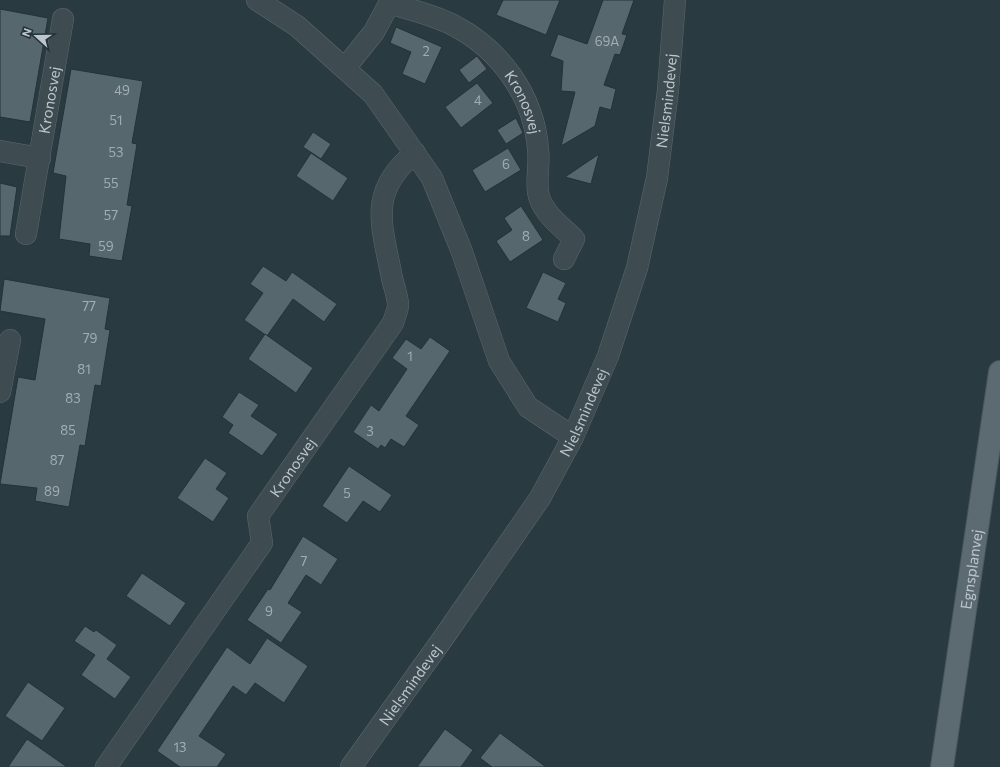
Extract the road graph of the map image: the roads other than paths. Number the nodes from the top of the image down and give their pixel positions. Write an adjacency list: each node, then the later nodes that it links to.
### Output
1 (257, 0): 5 (street)
2 (675, 0): 14 (street, Nielsmindevej)
3 (390, 1): 5 (street, Kronosvej); 10 (street, Kronosvej)
4 (63, 19): 8 (street, Kronosvej)
5 (345, 68): 7 (street)
6 (0, 151): 8 (street)
7 (415, 153): 14 (street); 15 (street, Kronosvej)
8 (40, 158): 9 (street, Kronosvej)
9 (26, 234)
10 (564, 259)
11 (10, 340): 13 (street)
12 (1000, 372): 17 (main road, Egnsplanvej)
13 (0, 392)
14 (573, 437): 16 (street, Nielsmindevej)
15 (106, 767)
16 (351, 767)
17 (942, 767)

